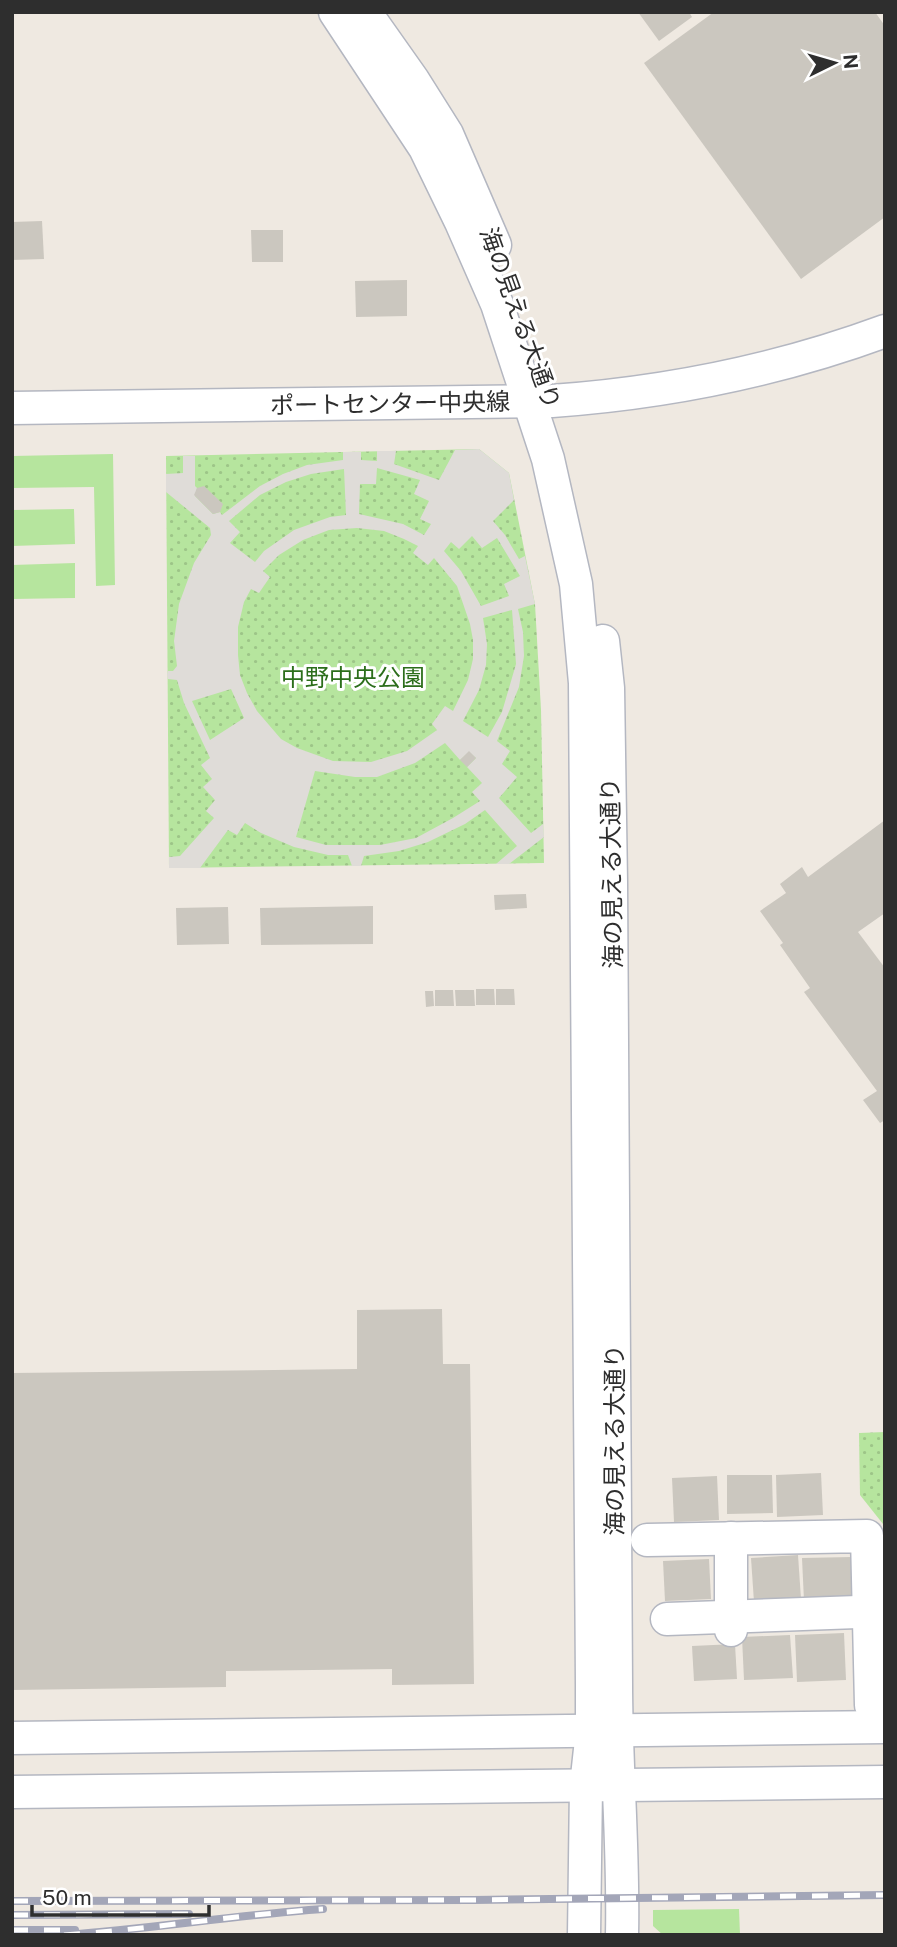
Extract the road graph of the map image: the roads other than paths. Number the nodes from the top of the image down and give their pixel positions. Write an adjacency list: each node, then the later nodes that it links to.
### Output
1 (335, 12): 4 (street)
2 (365, 12): 4 (street, 海の見える大通り)
3 (885, 331): 4 (street, ポートセンター中央線)
4 (541, 402): 5 (street, ポートセンター中央線); 12 (street, 海の見える大通り)
5 (12, 408)
6 (730, 1538): 7 (street); 8 (street); 10 (street)
7 (647, 1540)
8 (877, 1611): 10 (street); 11 (street)
9 (667, 1619): 10 (street)
10 (731, 1623)
11 (878, 1716): 12 (street)
12 (604, 1730): 13 (street); 15 (street, 海の見える大通り); 16 (street)
13 (12, 1738)
14 (885, 1782): 15 (street)
15 (621, 1785): 16 (street); 19 (street, 海の見える大通り)
16 (586, 1786): 17 (street); 18 (street)
17 (12, 1792)
18 (584, 1935)
19 (622, 1935)

